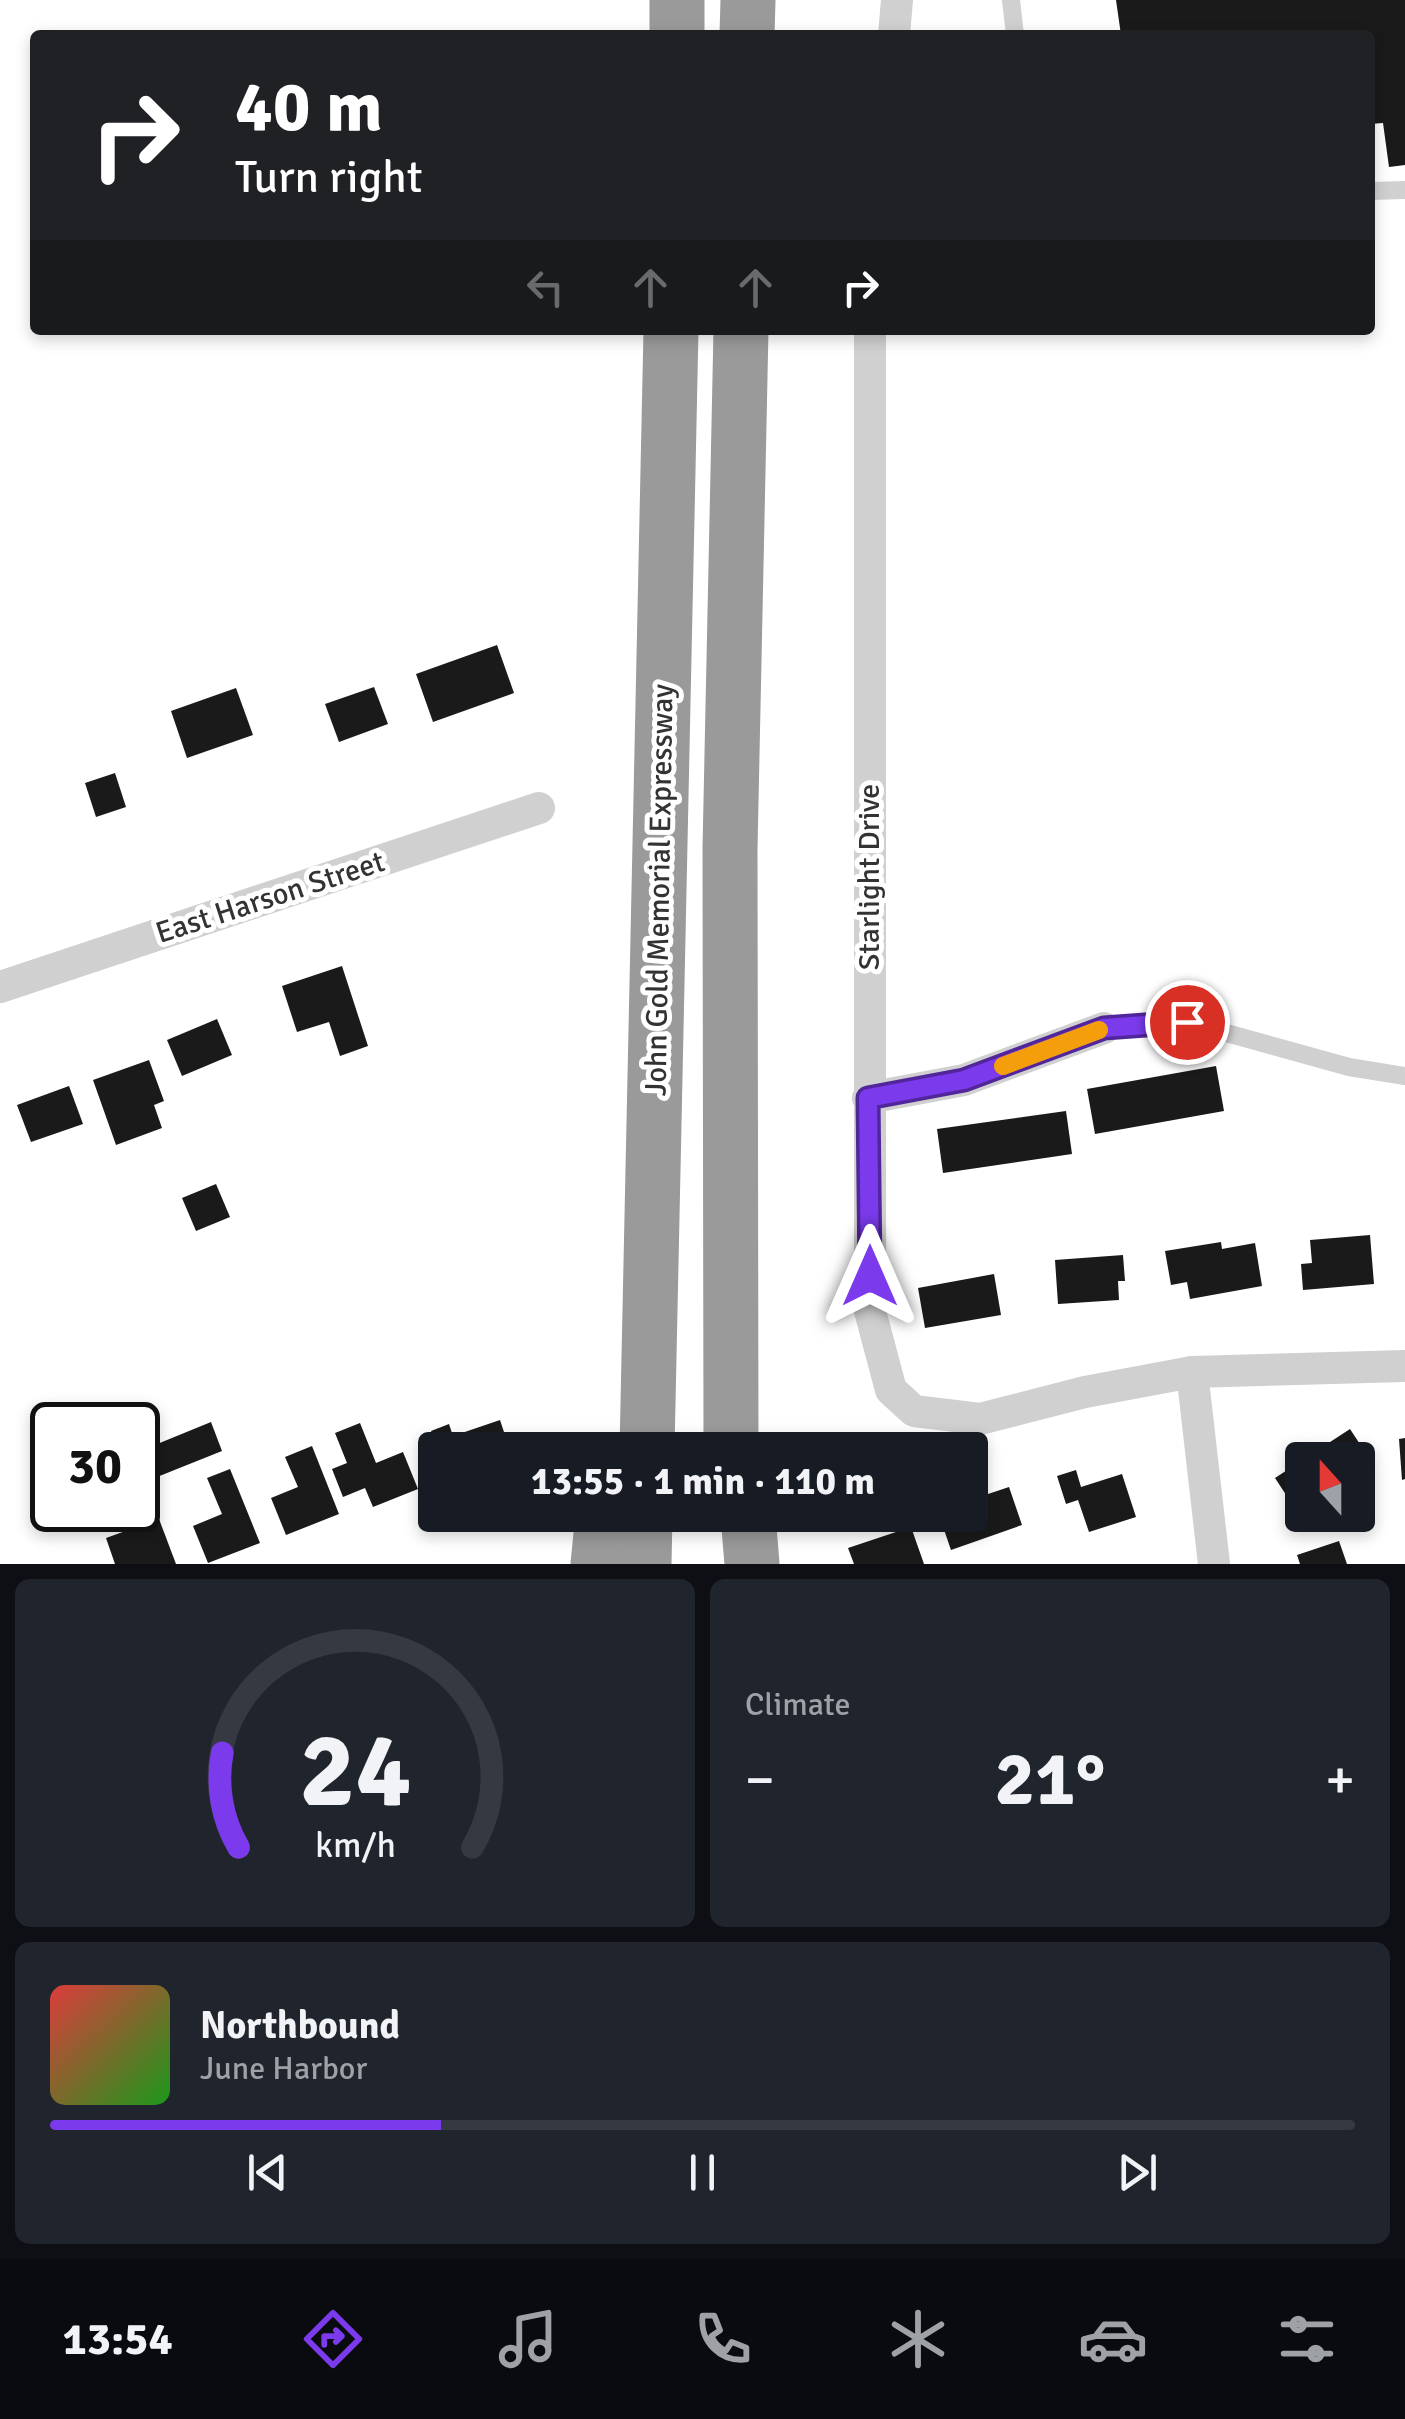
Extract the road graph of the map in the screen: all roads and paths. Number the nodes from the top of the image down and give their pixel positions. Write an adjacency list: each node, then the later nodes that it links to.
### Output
1 (678, 0): 5 (highway)
2 (748, 0): 6 (highway)
3 (897, 0): 7 (street)
4 (1011, 0): 8 (lane)
5 (677, 30)
6 (747, 30)
7 (894, 30)
8 (1014, 30)
9 (1405, 190): 10 (lane)
10 (1375, 191)
11 (671, 335): 16 (highway, John Gold Memorial Expressway)
12 (741, 335): 15 (highway)
13 (870, 335): 20 (street, Starlight Drive)
14 (539, 808): 17 (street, East Harson Street)
15 (730, 849): 25 (highway); 26 (highway)
16 (658, 969): 23 (highway); 24 (highway, John Gold Memorial Expressway)
17 (0, 986)
18 (1104, 1028): 19 (lane); 20 (street)
19 (1405, 1076)
20 (868, 1098): 22 (street, Starlight Drive)
21 (1405, 1366): 22 (street)
22 (1192, 1372): 35 (street)
23 (611, 1432)
24 (646, 1432)
25 (731, 1432)
26 (742, 1432)
27 (601, 1532): 31 (highway)
28 (645, 1532): 32 (highway)
29 (732, 1532): 33 (highway)
30 (749, 1532): 34 (highway)
31 (598, 1564)
32 (644, 1564)
33 (732, 1564)
34 (752, 1564)
35 (1214, 1564)

